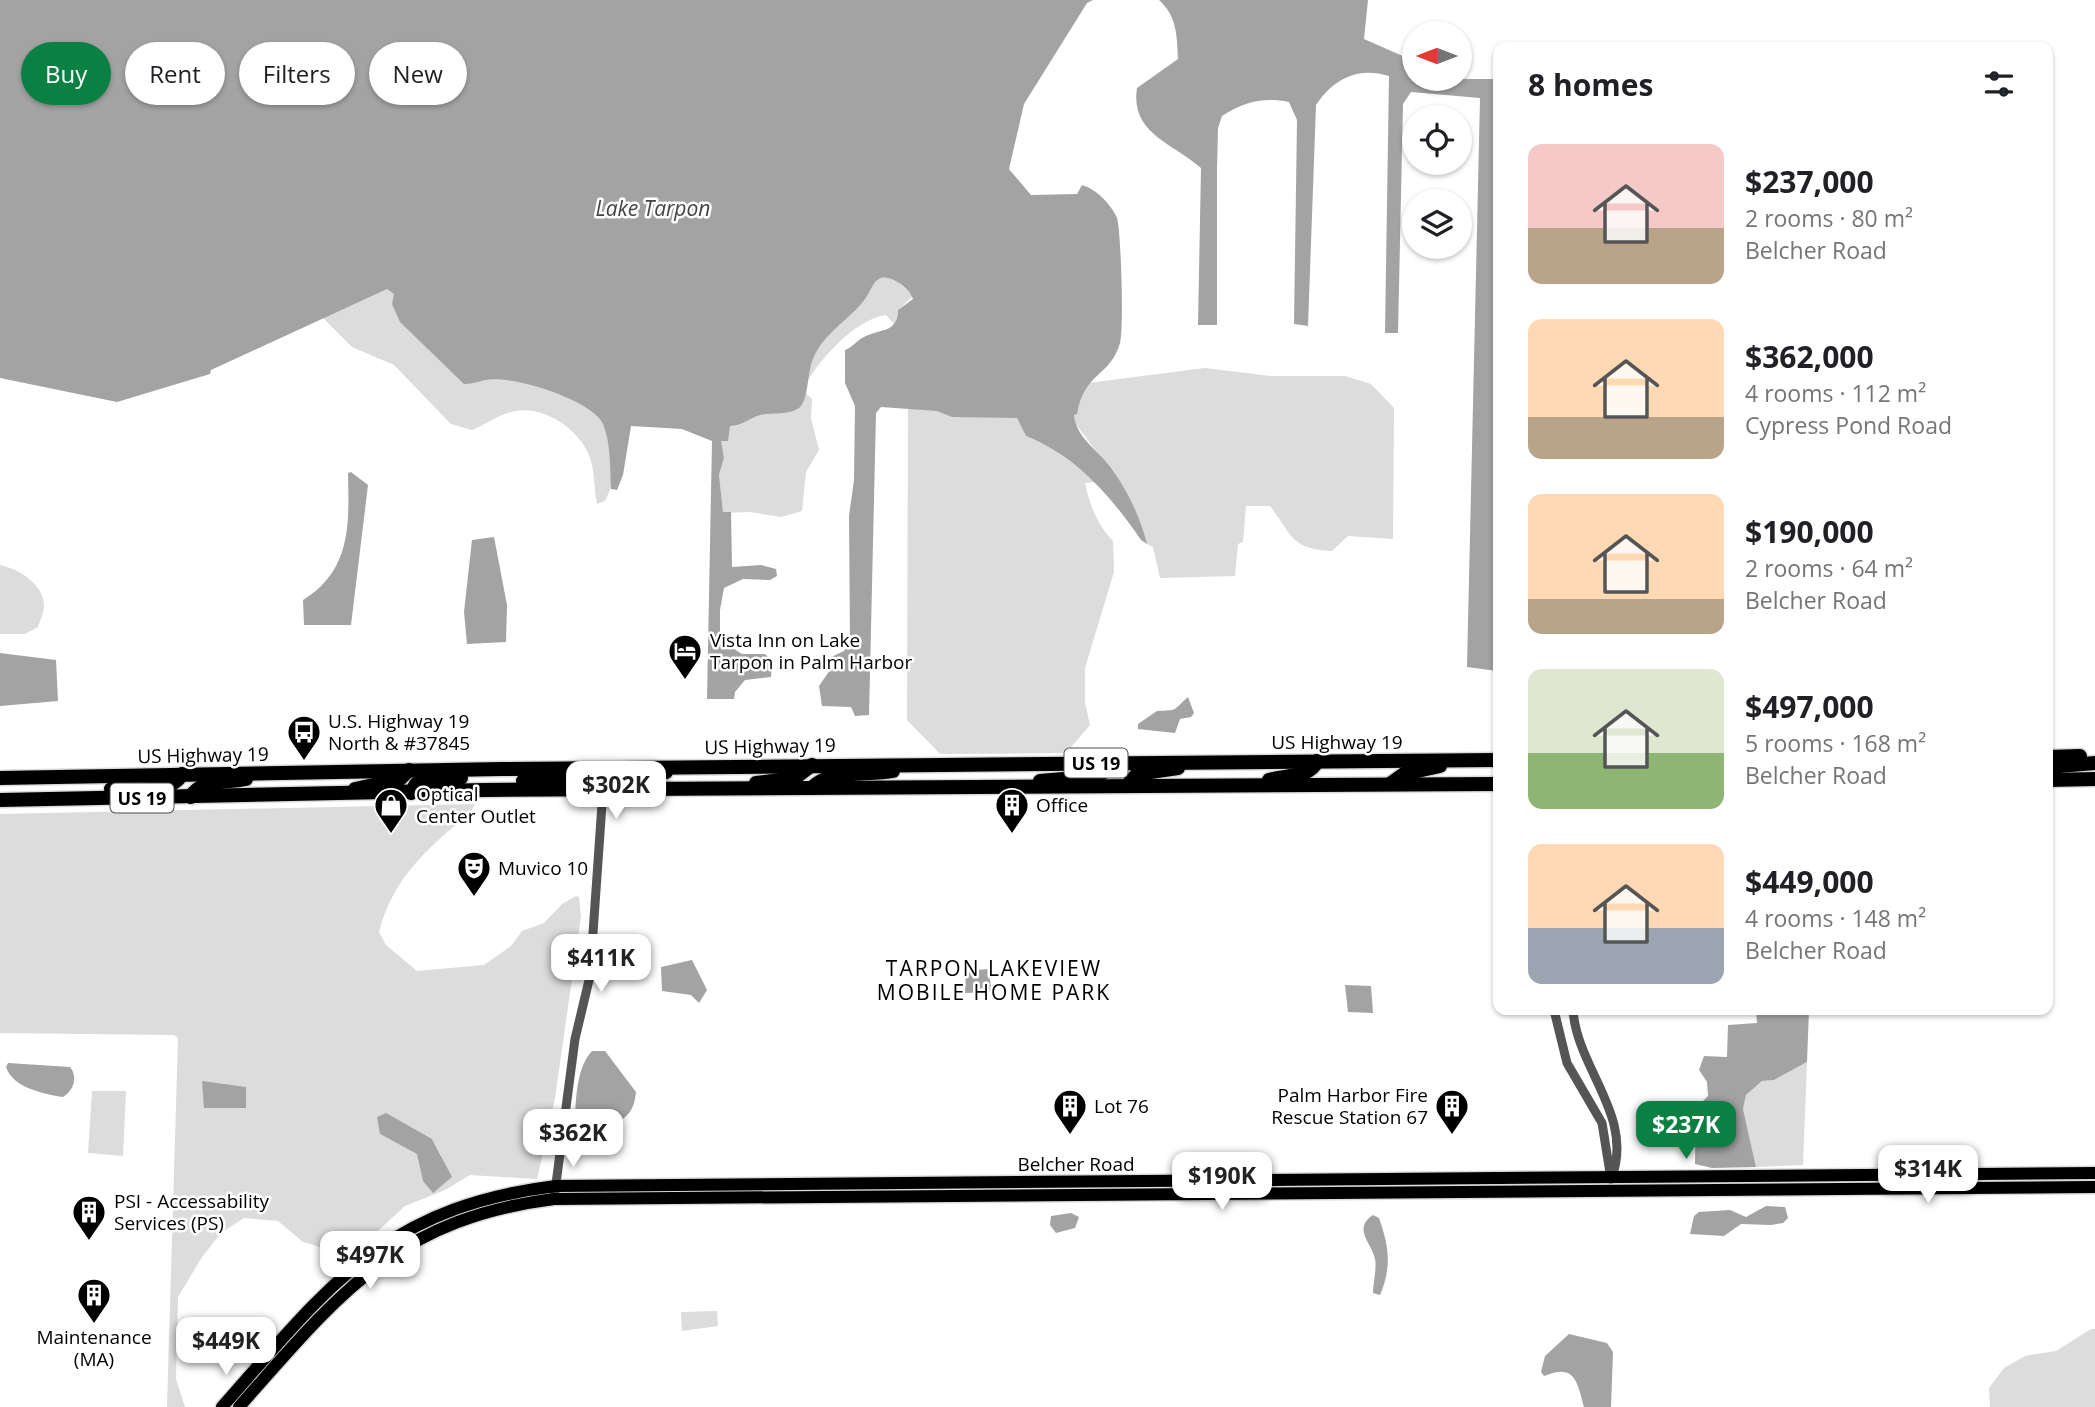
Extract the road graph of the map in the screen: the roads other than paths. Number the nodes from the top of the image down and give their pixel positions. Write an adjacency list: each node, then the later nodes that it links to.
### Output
1 (2095, 756): 2 (highway)
2 (2053, 757)
3 (1493, 760): 6 (highway, US Highway 19 / US 19)
4 (1317, 761): 5 (highway, US Highway 19 / US 19); 7 (highway, US Highway 19 / US 19); 24 (highway)
5 (1372, 761): 6 (highway, US Highway 19 / US 19); 22 (highway)
6 (1458, 761): 22 (highway)
7 (1204, 762): 9 (highway, US Highway 19 / US 19); 25 (highway)
8 (2095, 762): 13 (highway)
9 (1117, 763): 10 (highway, US Highway 19 / US 19); 26 (highway)
10 (932, 764): 11 (highway, US Highway 19 / US 19); 28 (highway)
11 (811, 765): 12 (highway, US Highway 19 / US 19); 27 (highway)
12 (691, 766): 14 (highway, US Highway 19 / US 19); 30 (highway)
13 (2053, 766)
14 (630, 767): 15 (highway, US Highway 19 / US 19); 29 (highway)
15 (502, 769): 16 (highway, US Highway 19 / US 19); 31 (highway)
16 (409, 770): 17 (highway, US Highway 19 / US 19); 32 (highway)
17 (271, 773): 18 (highway, US Highway 19 / US 19); 33 (highway)
18 (182, 774): 19 (highway, US Highway 19 / US 19); 34 (highway)
19 (0, 778)
20 (2095, 779): 21 (highway)
21 (2053, 780)
22 (1398, 782): 23 (highway, US 19); 24 (highway, US 19)
23 (1493, 784)
24 (1255, 785): 25 (highway, US 19)
25 (1127, 786): 26 (highway, US 19)
26 (1008, 787): 28 (highway, US 19)
27 (734, 789): 28 (highway, US 19); 30 (highway, US 19)
28 (811, 789)
29 (484, 790): 30 (highway, US 19); 31 (highway, US 19)
30 (603, 790): 41 (street)
31 (411, 793): 32 (highway, US 19)
32 (333, 795): 33 (highway, US 19)
33 (191, 797): 34 (highway, US 19)
34 (24, 799): 35 (highway, US 19)
35 (0, 800)
36 (1555, 1015): 39 (street)
37 (1574, 1015): 39 (street)
38 (2095, 1173): 39 (main road)
39 (1612, 1185): 40 (main road, Belcher Road); 41 (main road, Belcher Road); 41 (main road, Belcher Road)
40 (2095, 1187)
41 (555, 1193): 42 (main road, Belcher Road); 43 (main road, Belcher Road)
42 (222, 1407)
43 (239, 1407)

